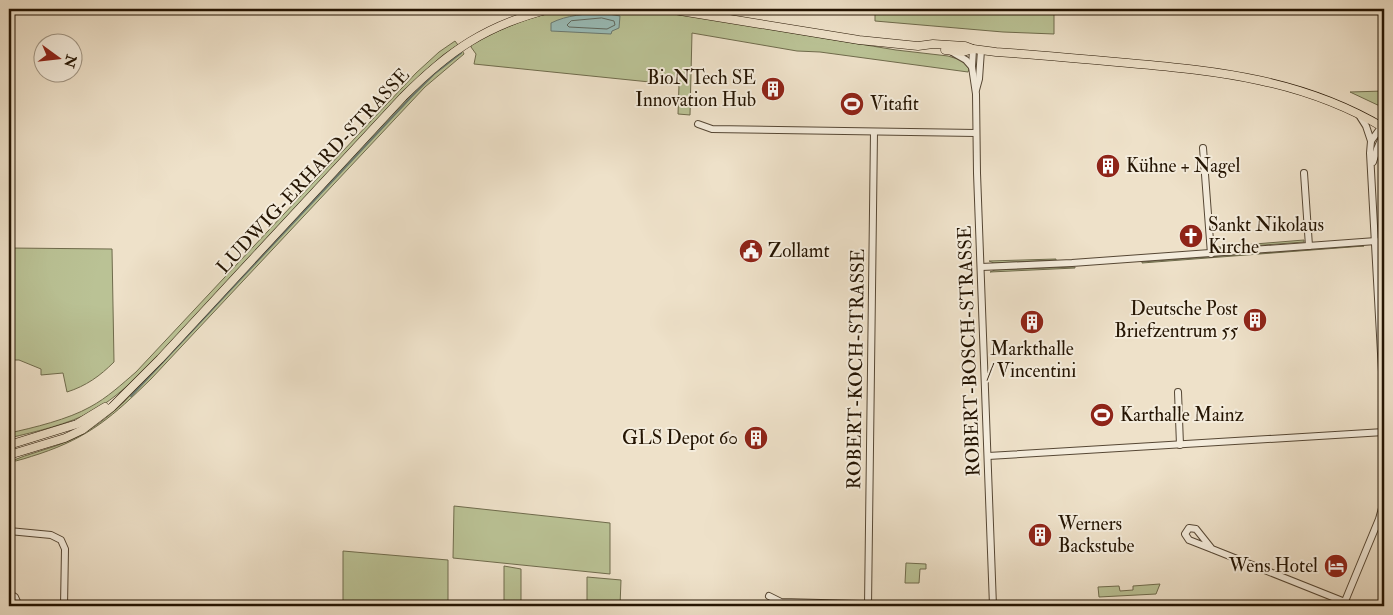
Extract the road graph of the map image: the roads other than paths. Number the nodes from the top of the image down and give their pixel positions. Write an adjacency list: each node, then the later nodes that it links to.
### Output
1 (550, 9): 25 (main road, LUDWIG-ERHARD-STRASSE)
2 (668, 9): 3 (main road)
3 (918, 46): 4 (main road); 5 (main road)
4 (948, 50): 5 (main road); 6 (street)
5 (977, 50): 6 (street, ROBERT-BOSCH-STRASSE); 7 (street, ROBERT-BOSCH-STRASSE); 8 (main road)
6 (972, 67): 7 (street, ROBERT-BOSCH-STRASSE)
7 (976, 94): 12 (street, ROBERT-BOSCH-STRASSE)
8 (1357, 113): 10 (main road); 13 (street)
9 (698, 124): 11 (street)
10 (1383, 129): 13 (street); 15 (street)
11 (874, 132): 12 (street); 38 (street, ROBERT-KOCH-STRASSE)
12 (976, 133): 22 (street, ROBERT-BOSCH-STRASSE)
13 (1371, 141): 15 (street)
14 (1203, 148): 19 (street)
15 (1372, 171): 17 (street)
16 (1304, 174): 18 (street)
17 (1376, 241): 18 (street); 21 (street)
18 (1309, 246): 19 (street)
19 (1211, 254): 22 (street)
20 (1384, 257): 21 (street)
21 (1376, 258): 23 (street)
22 (981, 267): 31 (street, ROBERT-BOSCH-STRASSE)
23 (1383, 347): 26 (street)
24 (1178, 392): 29 (street)
25 (126, 394): 28 (main road, LUDWIG-ERHARD-STRASSE); 30 (main road, LUDWIG-ERHARD-STRASSE)
26 (1384, 408)
27 (1384, 432): 29 (street)
28 (9, 445)
29 (1180, 445): 31 (street)
30 (9, 455)
31 (988, 456): 42 (street, ROBERT-BOSCH-STRASSE)
32 (1384, 501): 37 (street)
33 (9, 531): 40 (street)
34 (1212, 549): 37 (street)
35 (9, 592): 39 (street)
36 (769, 596): 38 (street)
37 (1344, 604): 45 (street)
38 (868, 605): 41 (street)
39 (19, 606)
40 (64, 606)
41 (940, 606)
42 (993, 606)
43 (1026, 606): 44 (street)
44 (1090, 606)
45 (1355, 606)

